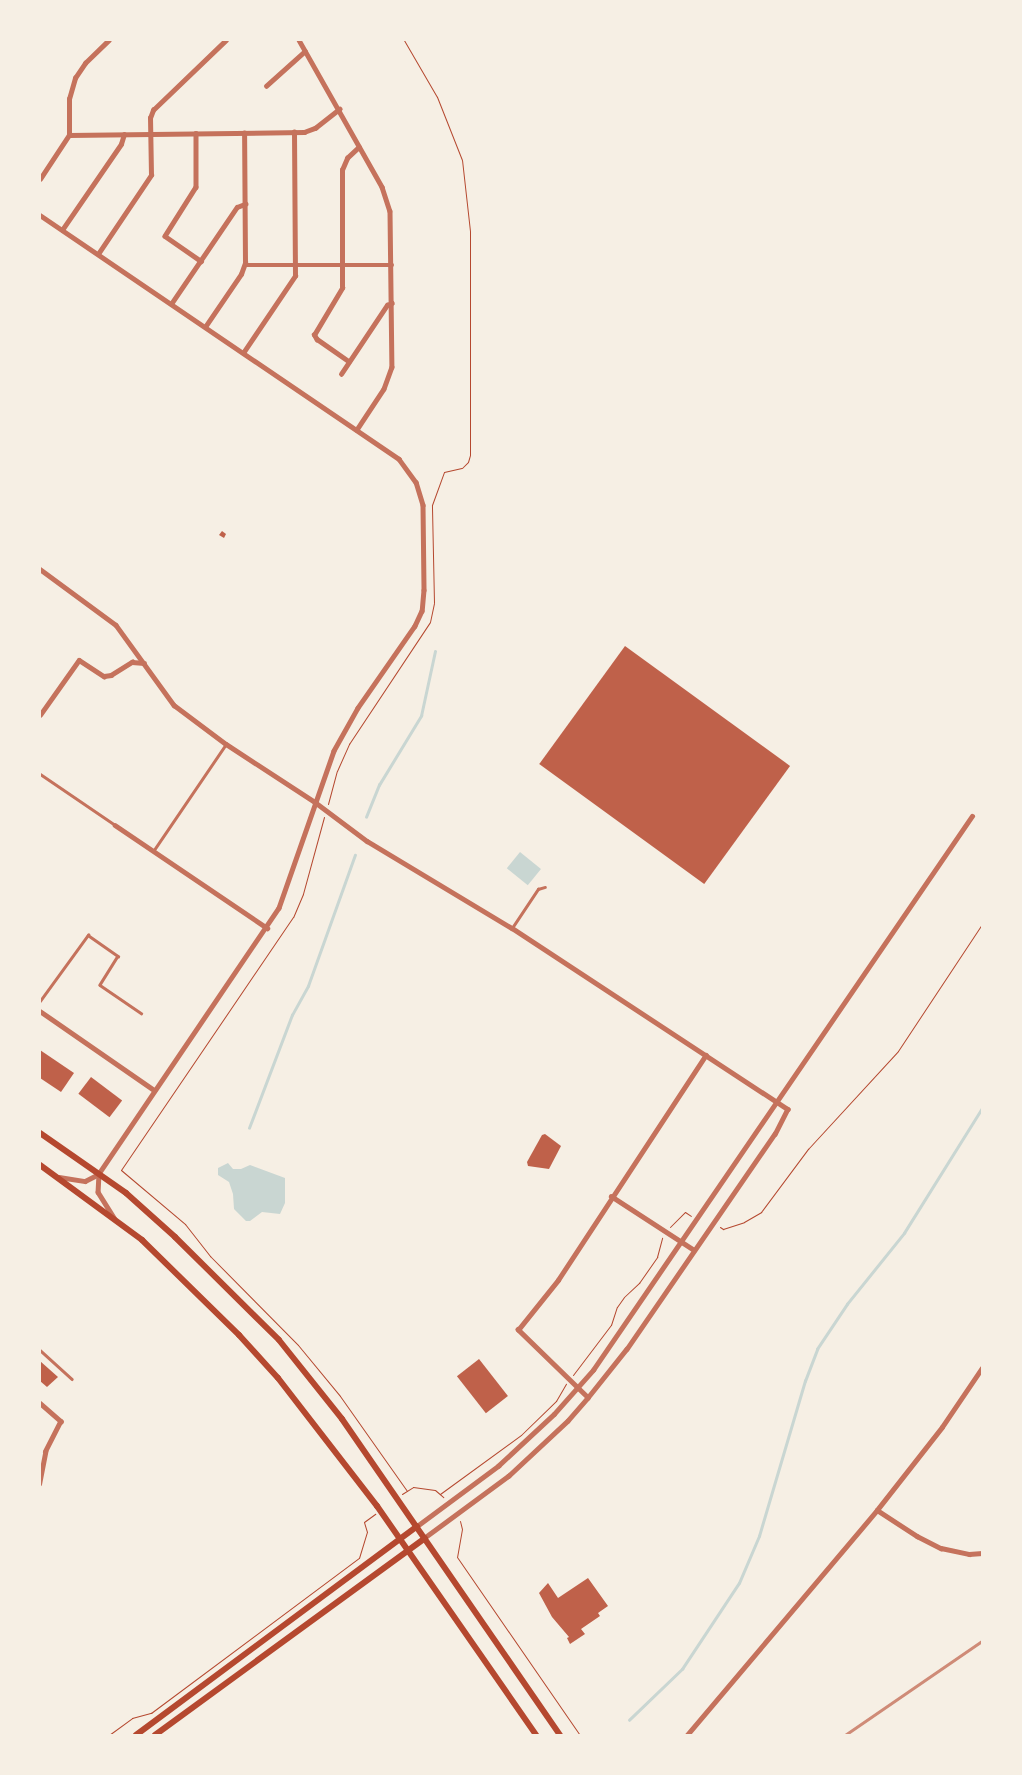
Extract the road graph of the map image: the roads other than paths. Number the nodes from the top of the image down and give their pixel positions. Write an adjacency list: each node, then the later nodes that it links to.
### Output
1 (109, 40): 12 (street)
2 (226, 40): 11 (street)
3 (299, 40): 4 (street)
4 (306, 51): 5 (street); 6 (street)
5 (266, 86)
6 (339, 109): 7 (street); 13 (street)
7 (294, 132): 9 (street); 23 (street)
8 (196, 133): 9 (street); 11 (street); 19 (street)
9 (244, 133): 15 (street)
10 (124, 134): 11 (street); 12 (street); 17 (street)
11 (152, 134): 18 (street)
12 (69, 135): 14 (street)
13 (359, 147): 21 (street); 22 (street)
14 (40, 179)
15 (245, 204): 19 (street); 20 (street)
16 (40, 215): 17 (street)
17 (62, 230): 18 (street)
18 (98, 254): 25 (street)
19 (201, 260): 25 (street)
20 (245, 265): 23 (street); 26 (street)
21 (343, 265): 22 (street); 23 (street); 28 (street)
22 (392, 265): 24 (street)
23 (296, 266): 27 (street)
24 (392, 303): 28 (street); 30 (street)
25 (171, 304): 26 (street)
26 (205, 327): 27 (street)
27 (243, 353): 30 (street)
28 (349, 362): 29 (street)
29 (341, 374)
30 (357, 430): 36 (street)
31 (40, 569): 32 (street)
32 (144, 663): 33 (street); 34 (street)
33 (40, 715)
34 (226, 744): 36 (street); 39 (lane)
35 (40, 774): 38 (street)
36 (315, 802): 41 (street); 42 (street)
37 (972, 816): 48 (street)
38 (115, 825): 39 (street)
39 (153, 851): 41 (street)
40 (545, 887): 42 (lane)
41 (267, 928): 47 (street)
42 (512, 928): 46 (street)
43 (40, 1001): 45 (lane)
44 (40, 1011): 47 (street)
45 (141, 1012)
46 (706, 1055): 48 (street); 53 (street)
47 (154, 1090): 51 (street)
48 (776, 1102): 55 (street); 56 (street)
49 (40, 1133): 51 (main road)
50 (40, 1165): 52 (main road)
51 (99, 1174): 52 (street); 54 (street); 67 (main road)
52 (58, 1177): 54 (main road)
53 (611, 1196): 55 (street); 60 (street)
54 (114, 1218): 68 (main road)
55 (680, 1243): 56 (street); 60 (street)
56 (694, 1250): 61 (street)
57 (40, 1350): 59 (lane)
58 (982, 1368): 66 (street)
59 (72, 1379)
60 (577, 1388): 61 (street); 67 (street)
61 (588, 1398): 69 (street)
62 (40, 1403): 64 (street)
63 (40, 1449): 64 (street)
64 (46, 1451): 65 (street)
65 (40, 1483)
66 (877, 1510): 71 (street); 76 (street)
67 (417, 1526): 68 (main road); 69 (main road)
68 (400, 1538): 70 (main road); 72 (main road)
69 (425, 1538): 70 (main road); 75 (main road)
70 (408, 1550): 73 (main road); 74 (main road)
71 (982, 1554)
72 (136, 1735)
73 (155, 1735)
74 (536, 1735)
75 (560, 1735)
76 (688, 1735)

